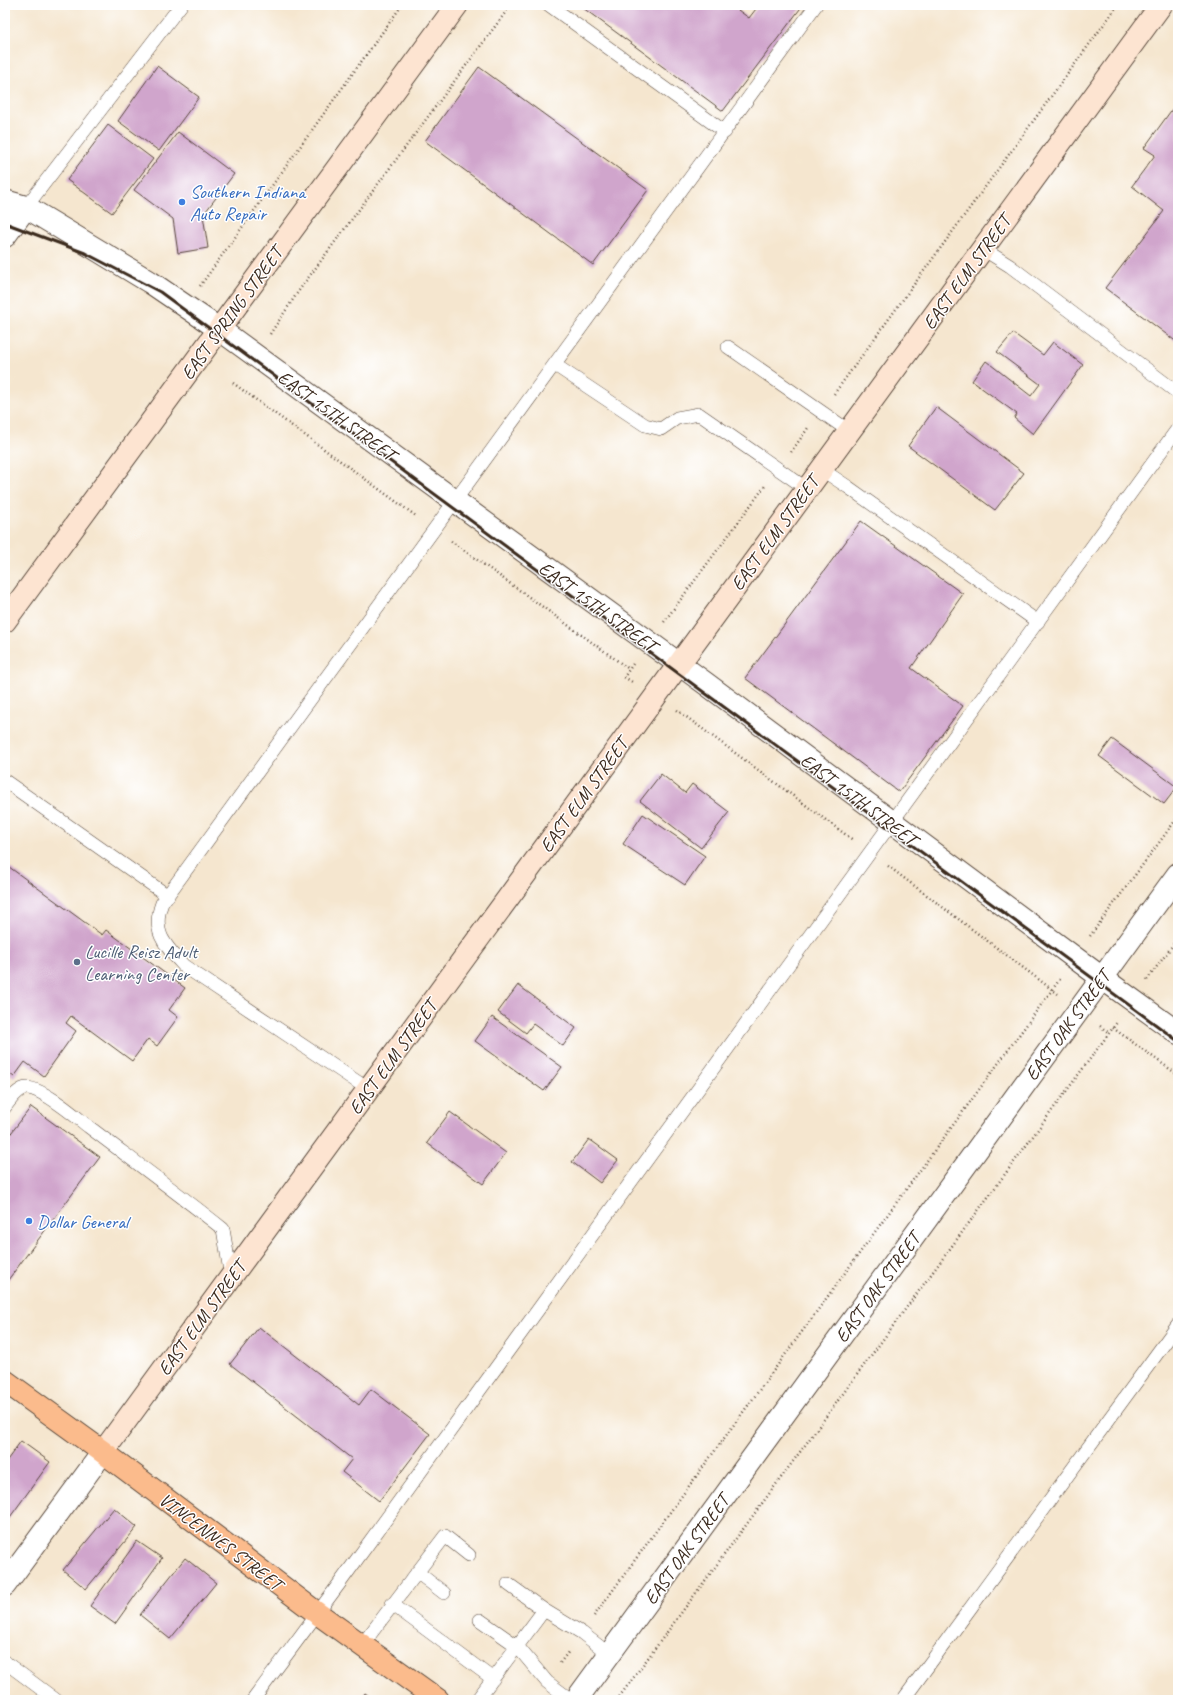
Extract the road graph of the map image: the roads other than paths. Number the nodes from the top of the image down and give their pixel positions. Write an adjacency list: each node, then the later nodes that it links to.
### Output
1 (181, 5): 8 (lane)
2 (457, 5): 11 (main road, EAST SPRING STREET)
3 (549, 5): 6 (lane)
4 (816, 5): 6 (lane)
5 (1160, 5): 10 (main road, EAST ELM STREET)
6 (725, 132): 13 (lane)
7 (5, 200): 8 (street, EAST 15TH STREET)
8 (26, 207): 9 (street); 11 (street, EAST 15TH STREET)
9 (5, 236)
10 (983, 249): 14 (lane); 16 (main road, EAST ELM STREET)
11 (219, 329): 19 (street, EAST 15TH STREET); 20 (main road, EAST SPRING STREET)
12 (728, 347): 16 (lane)
13 (555, 365): 18 (lane); 19 (lane)
14 (1178, 393)
15 (1178, 428): 21 (lane)
16 (849, 431): 17 (main road, EAST ELM STREET)
17 (821, 469): 18 (main road, EAST ELM STREET); 21 (lane)
18 (807, 489): 22 (main road, EAST ELM STREET)
19 (455, 500): 22 (street, EAST 15TH STREET); 26 (lane)
20 (5, 621)
21 (1038, 622): 24 (lane)
22 (678, 665): 24 (street, EAST 15TH STREET); 29 (main road, EAST ELM STREET)
23 (5, 781): 26 (lane)
24 (891, 823): 27 (street, EAST 15TH STREET); 42 (lane)
25 (1178, 874): 27 (street, EAST OAK STREET)
26 (168, 896): 29 (lane)
27 (1102, 978): 28 (street, EAST 15TH STREET); 46 (street, EAST OAK STREET)
28 (1178, 1033)
29 (368, 1089): 31 (main road, EAST ELM STREET)
30 (5, 1106): 31 (lane)
31 (231, 1277): 34 (main road, EAST ELM STREET)
32 (1178, 1325): 55 (lane)
33 (5, 1381): 34 (main road, VINCENNES STREET)
34 (103, 1452): 38 (street, EAST ELM STREET); 42 (main road, VINCENNES STREET)
35 (469, 1555): 36 (lane)
36 (417, 1572): 39 (lane); 40 (lane)
37 (508, 1584): 41 (lane)
38 (5, 1585)
39 (444, 1593)
40 (392, 1604): 44 (lane); 48 (lane)
41 (544, 1610): 45 (lane); 46 (lane)
42 (317, 1613): 44 (main road, VINCENNES STREET); 50 (lane)
43 (480, 1620): 45 (lane)
44 (362, 1645): 51 (main road, VINCENNES STREET)
45 (517, 1646): 48 (lane); 53 (lane)
46 (609, 1654): 54 (street, EAST OAK STREET)
47 (5, 1662): 49 (lane)
48 (493, 1678): 52 (lane)
49 (56, 1700)
50 (253, 1700)
51 (438, 1700)
52 (476, 1700)
53 (571, 1700)
54 (576, 1700)
55 (903, 1700)

